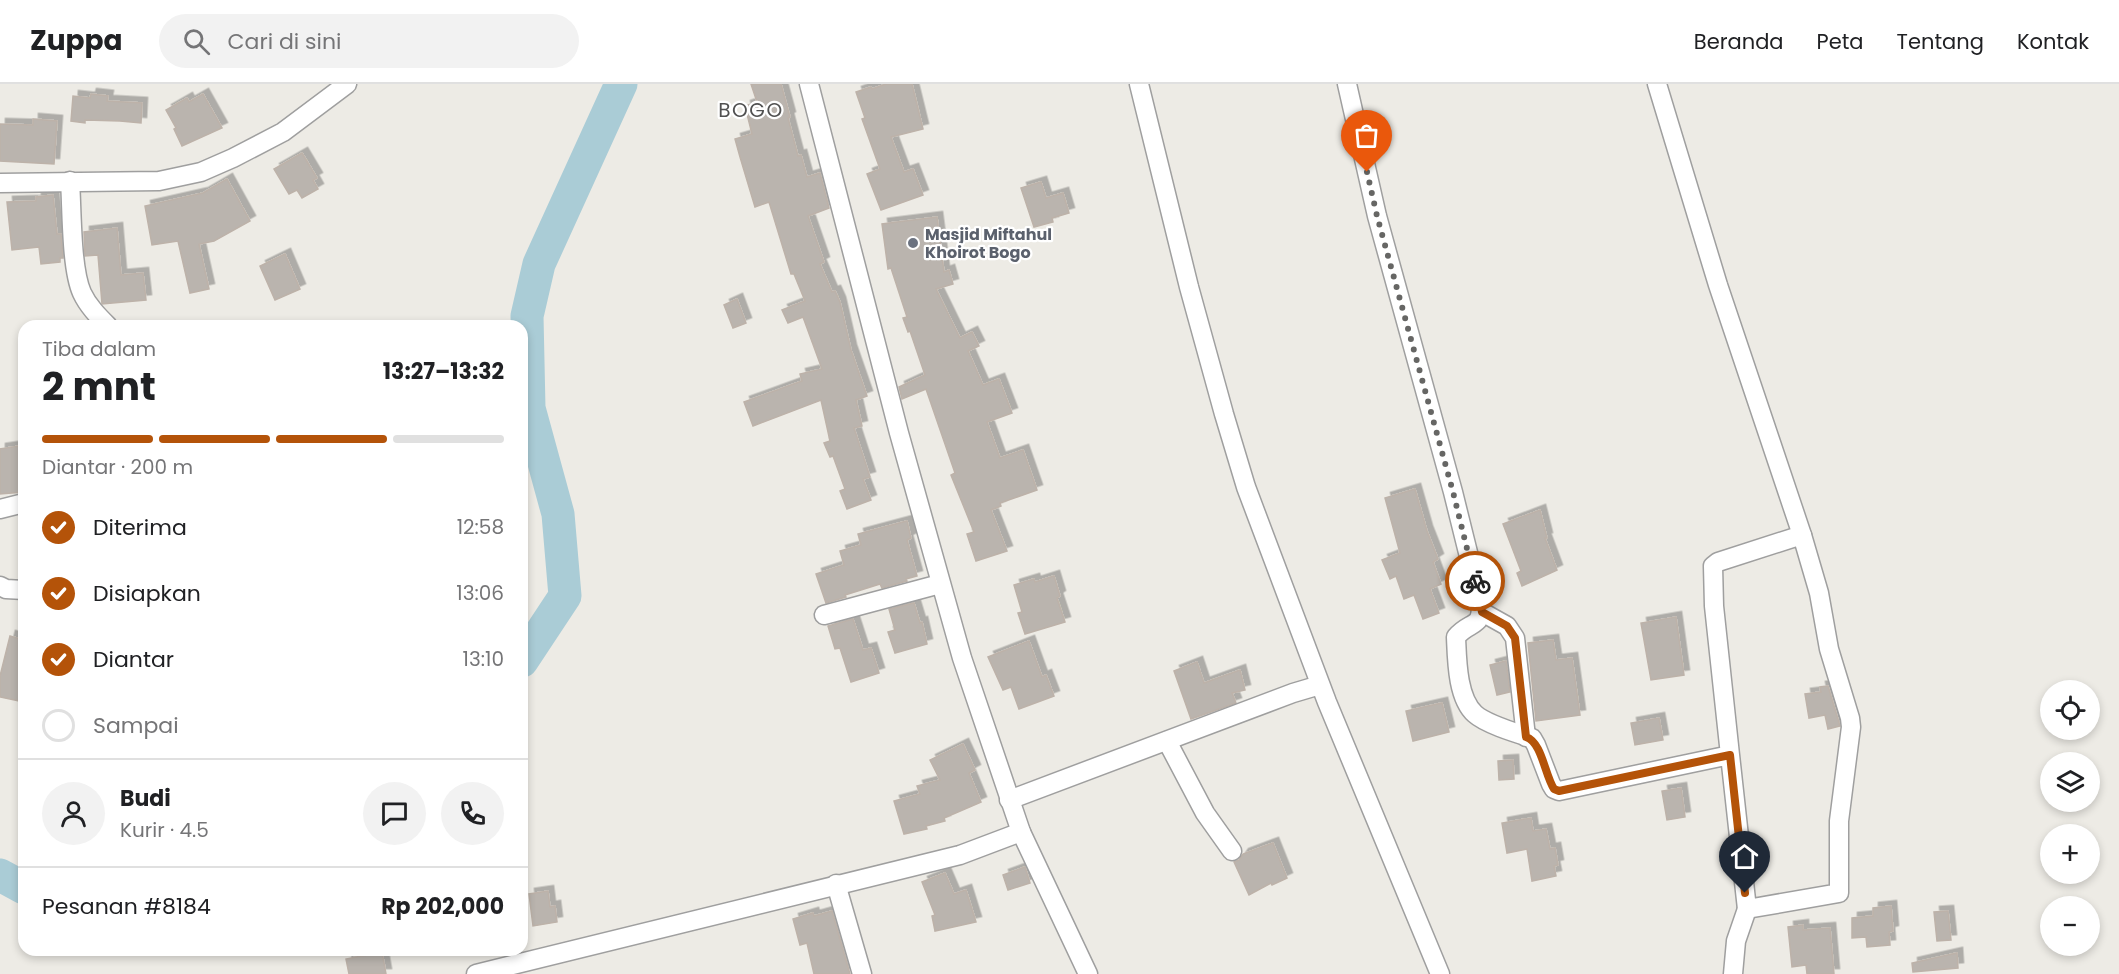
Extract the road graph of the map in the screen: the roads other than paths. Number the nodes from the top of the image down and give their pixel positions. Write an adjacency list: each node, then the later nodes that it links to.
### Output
1 (347, 84): 6 (street)
2 (809, 84): 12 (street)
3 (1139, 84): 17 (street)
4 (1347, 84): 15 (street)
5 (1657, 84): 11 (street)
6 (70, 181): 7 (street); 8 (street)
7 (0, 183)
8 (103, 320)
9 (18, 504): 10 (street)
10 (0, 509)
11 (1802, 535): 20 (street); 25 (street)
12 (940, 584): 16 (street); 21 (street)
13 (0, 586): 14 (street)
14 (18, 590)
15 (1482, 612): 18 (street); 18 (street)
16 (824, 615)
17 (1320, 685): 19 (street); 29 (street)
18 (1526, 737): 20 (street)
19 (1167, 741): 21 (street); 23 (street)
20 (1730, 755): 25 (street)
21 (1009, 800): 22 (street)
22 (1021, 832): 24 (street); 28 (street)
23 (1232, 852)
24 (836, 884): 26 (street); 27 (street)
25 (1747, 909): 30 (street)
26 (476, 974)
27 (862, 974)
28 (1089, 974)
29 (1440, 974)
30 (1733, 974)

